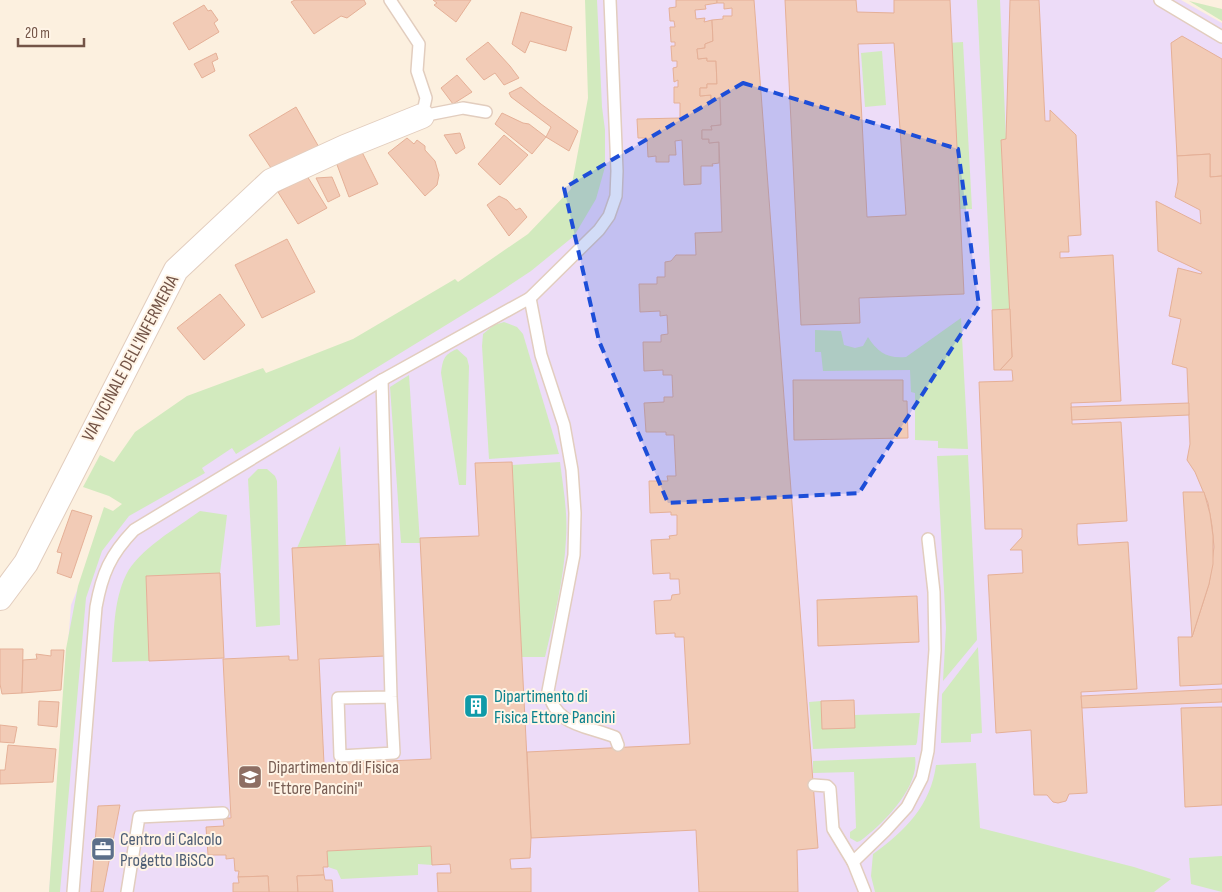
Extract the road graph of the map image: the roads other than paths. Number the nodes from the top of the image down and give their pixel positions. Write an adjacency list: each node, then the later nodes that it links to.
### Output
1 (390, 0): 6 (lane)
2 (610, 0): 7 (lane)
3 (1160, 0): 4 (lane)
4 (1222, 37)
5 (486, 112): 6 (lane)
6 (422, 116): 10 (street, VIA VICINALE DELL'INFERMERIA)
7 (530, 298): 8 (lane); 12 (lane)
8 (382, 380): 11 (lane); 16 (lane)
9 (928, 539): 15 (lane)
10 (0, 598)
11 (391, 697): 11 (lane)
12 (618, 745)
13 (814, 785): 15 (lane)
14 (223, 813): 17 (lane)
15 (853, 862): 18 (lane)
16 (73, 892)
17 (127, 892)
18 (865, 892)

